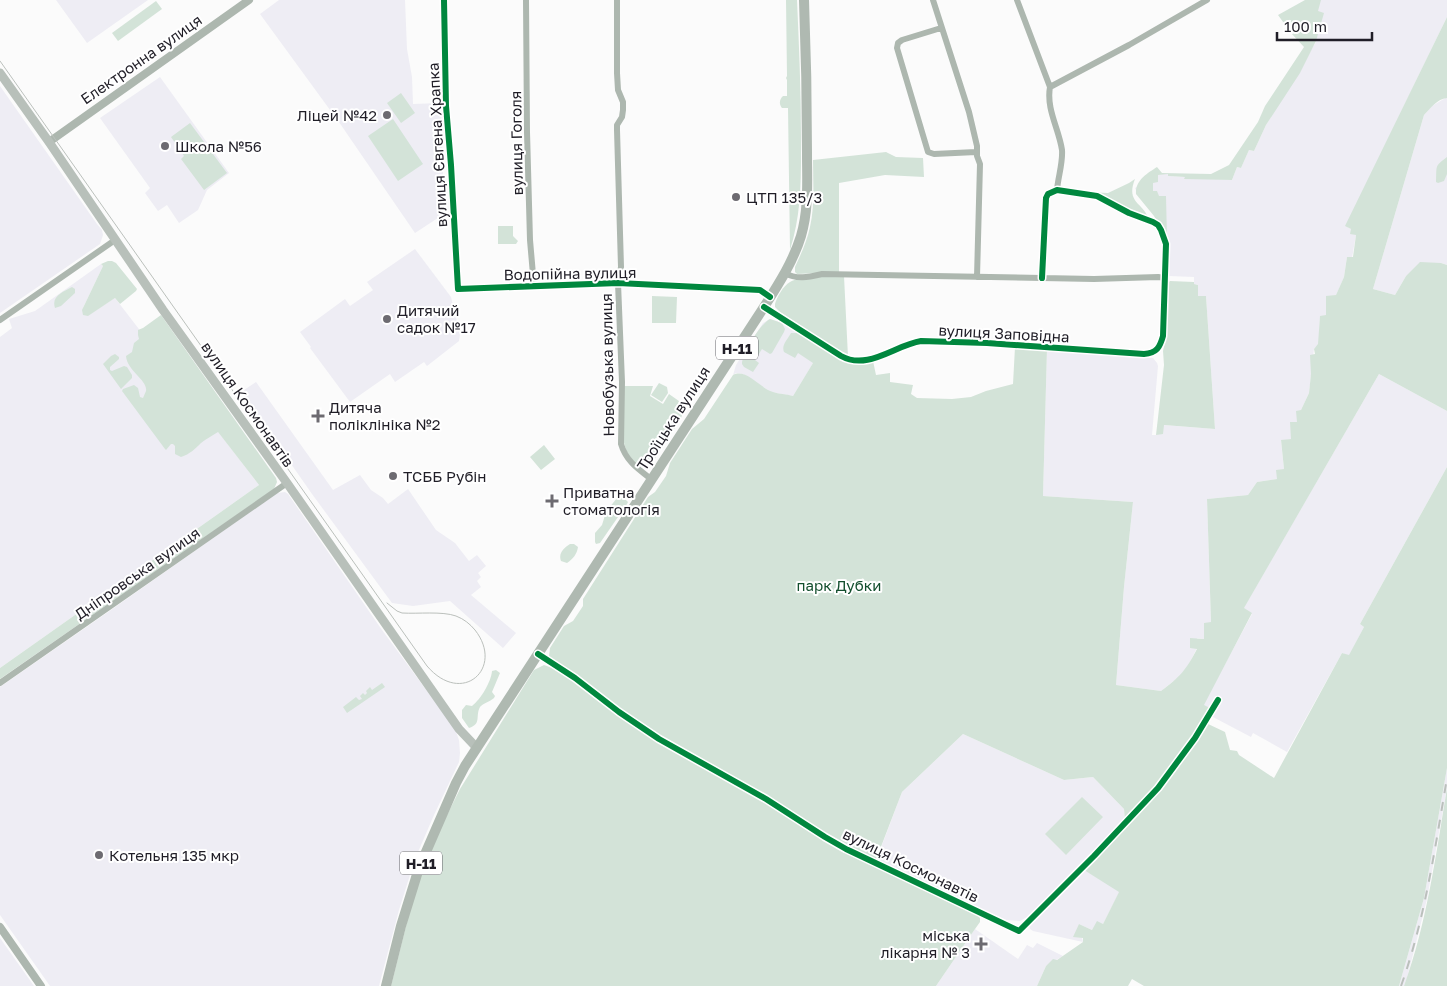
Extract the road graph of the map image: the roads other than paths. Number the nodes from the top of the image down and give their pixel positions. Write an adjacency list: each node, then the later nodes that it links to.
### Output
1 (249, 0): 12 (street, Електронна вулиця)
2 (444, 0): 22 (street, вулиця Євгена Храпка)
3 (526, 0): 21 (street, вулиця Гоголя)
4 (617, 0): 20 (street, Новобузька вулиця)
5 (804, 0): 16 (main road, Троїцька вулиця / Н-11)
6 (933, 0): 9 (street)
7 (1017, 0): 11 (street)
8 (1207, 0): 11 (street)
9 (941, 28): 13 (street); 13 (street)
10 (0, 73): 12 (main road, вулиця Космонавтів)
11 (1050, 87): 14 (street)
12 (49, 142): 15 (main road, вулиця Космонавтів)
13 (976, 152): 17 (street)
14 (1057, 190): 18 (street); 19 (street, вулиця Заповідна)
15 (115, 240): 25 (street); 27 (main road, вулиця Космонавтів)
16 (785, 273): 17 (street); 23 (main road, Троїцька вулиця / Н-11)
17 (977, 277): 18 (street)
18 (1042, 278): 19 (street)
19 (1166, 278): 24 (street, вулиця Заповідна)
20 (618, 283): 21 (street, Водопійна вулиця); 23 (street, Водопійна вулиця); 26 (street, Новобузька вулиця)
21 (534, 286): 22 (street, Водопійна вулиця)
22 (458, 289)
23 (770, 297): 24 (main road, Троїцька вулиця / Н-11)
24 (764, 307): 26 (main road, Троїцька вулиця / Н-11)
25 (0, 320)
26 (651, 479): 28 (main road, Троїцька вулиця / Н-11)
27 (287, 483): 29 (street, Дніпровська вулиця); 31 (main road, вулиця Космонавтів)
28 (538, 654): 30 (street, вулиця Космонавтів); 31 (main road, Троїцька вулиця / Н-11)
29 (0, 683)
30 (1218, 700)
31 (477, 748): 34 (main road, Троїцька вулиця / Н-11)
32 (0, 927): 33 (street)
33 (42, 986)
34 (386, 986)

